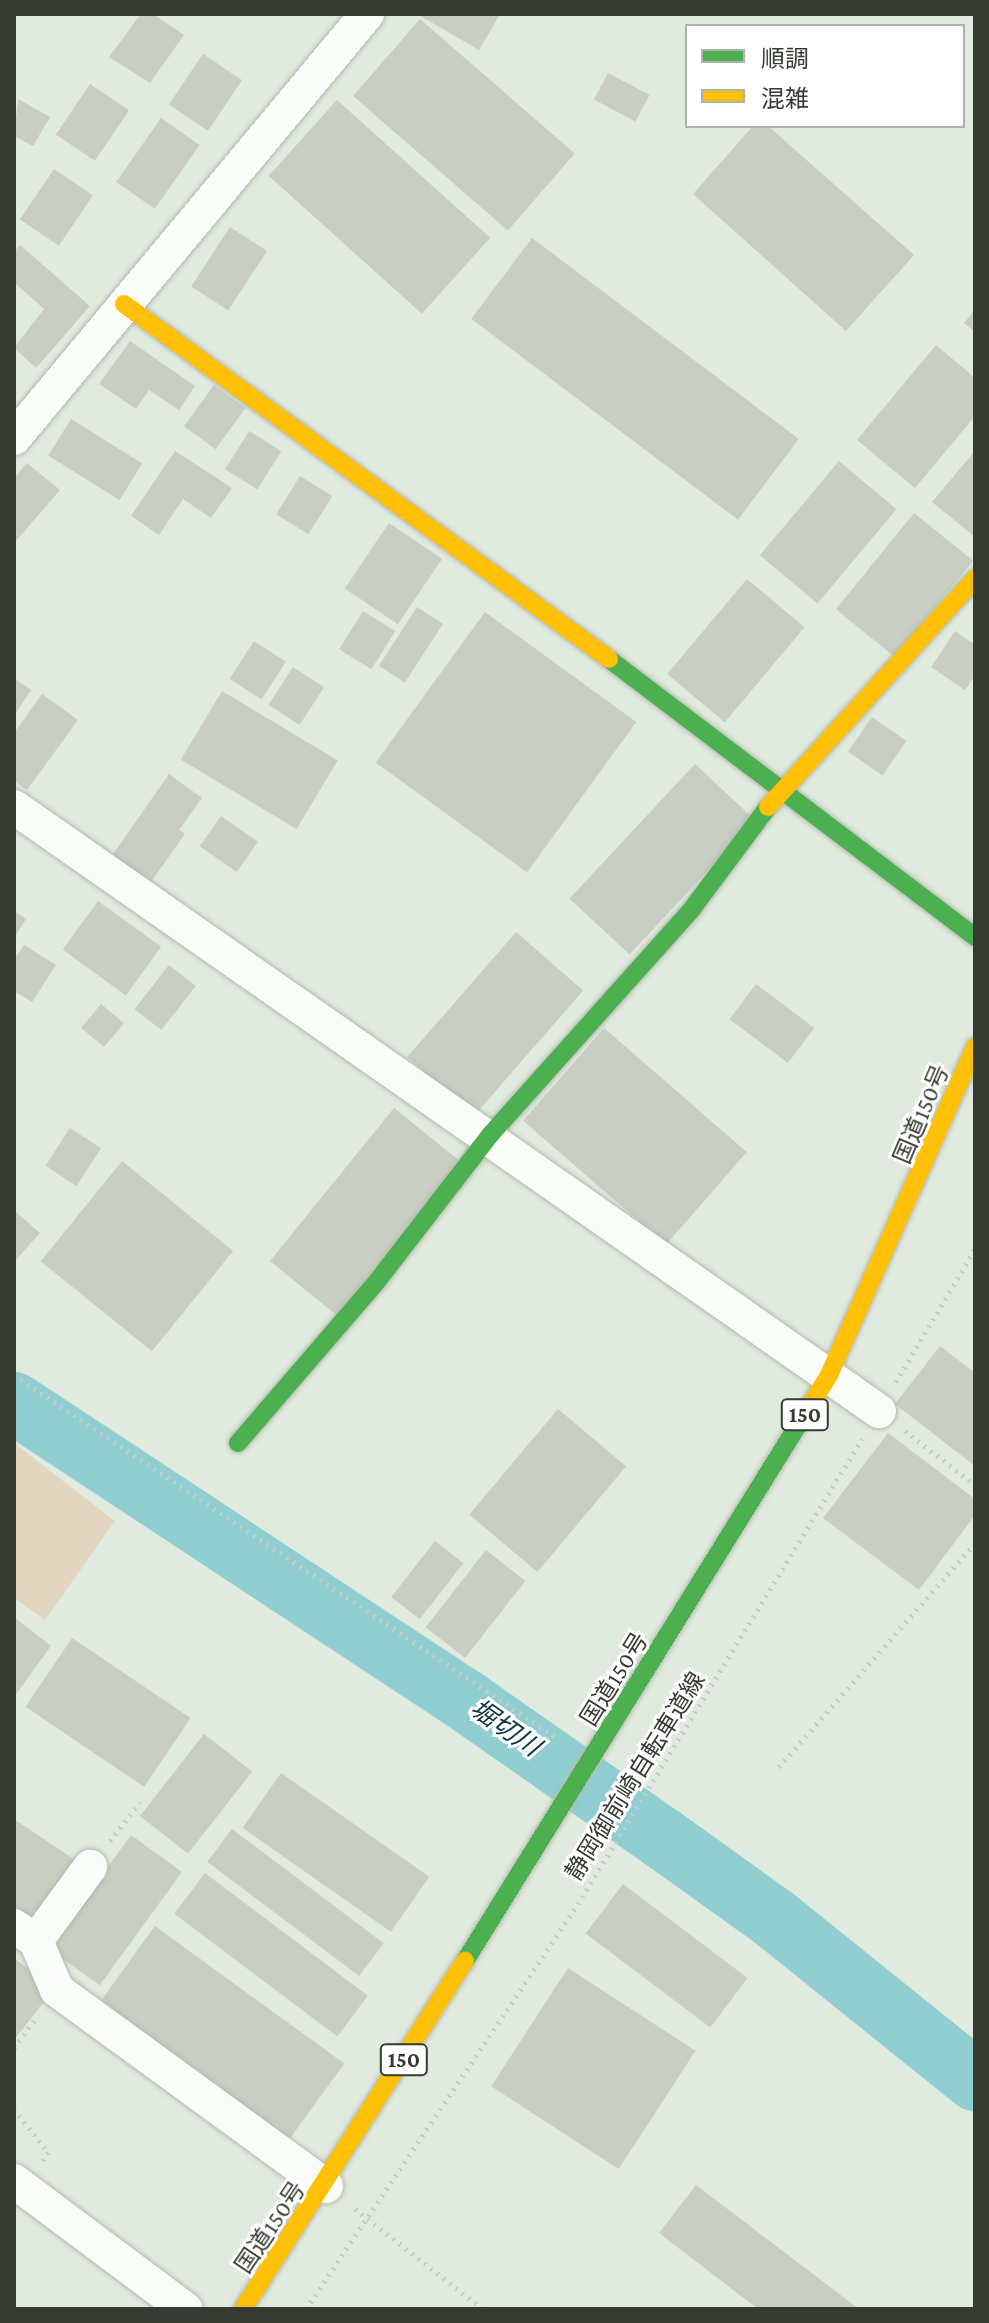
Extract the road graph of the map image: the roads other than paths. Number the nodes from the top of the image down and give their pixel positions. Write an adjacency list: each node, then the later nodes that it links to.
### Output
1 (367, 14): 2 (street)
2 (124, 304): 3 (street); 5 (main road)
3 (14, 438)
4 (975, 579): 5 (main road)
5 (783, 787): 7 (main road); 9 (main road)
6 (14, 807): 9 (street)
7 (975, 937)
8 (975, 1047): 10 (main road, 国道150号 / 150)
9 (490, 1135): 10 (street); 12 (main road)
10 (829, 1375): 11 (street); 16 (main road, 国道150号 / 150)
11 (879, 1411)
12 (238, 1443)
13 (90, 1867): 14 (street)
14 (25, 1933): 16 (street)
15 (18, 2184): 17 (street)
16 (326, 2186): 18 (main road, 国道150号 / 150)
17 (185, 2309)
18 (243, 2309)

